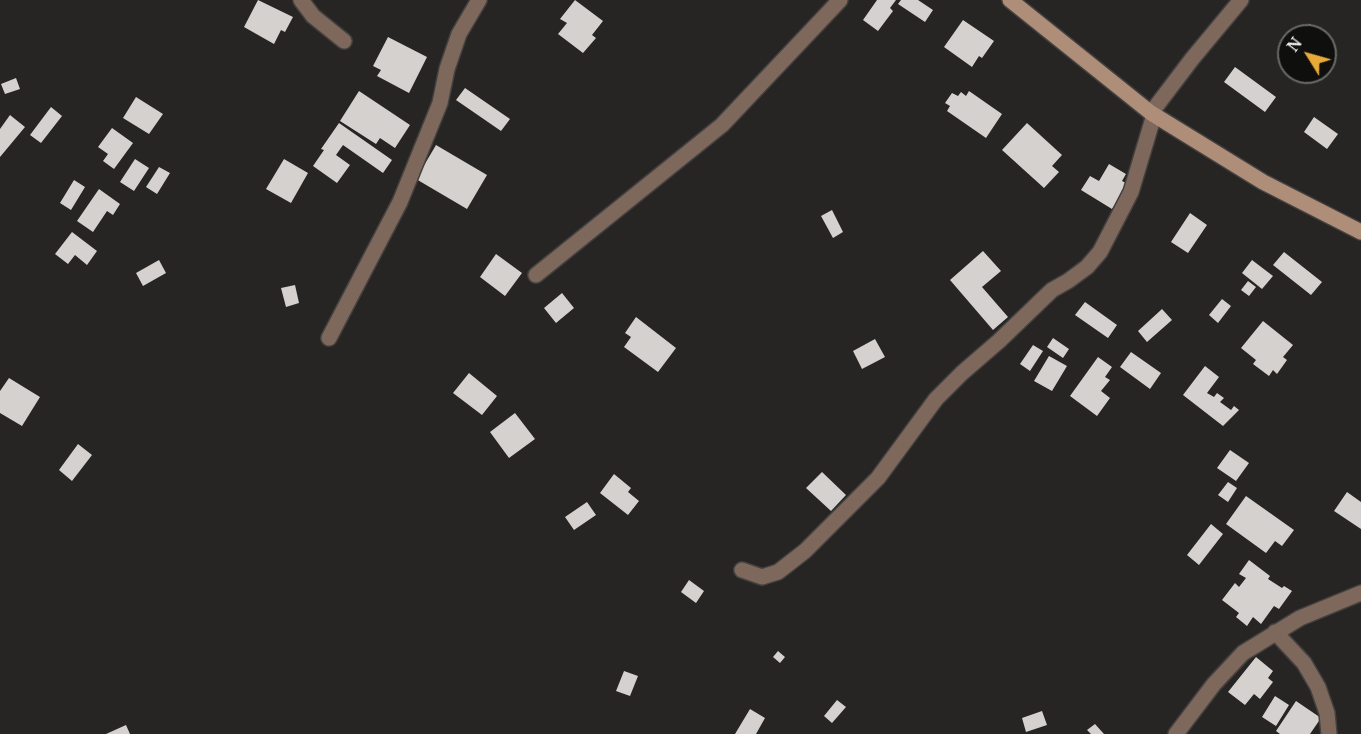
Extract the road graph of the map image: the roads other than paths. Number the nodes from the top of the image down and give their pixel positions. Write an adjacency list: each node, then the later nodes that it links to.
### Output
1 (301, 0): 6 (street)
2 (479, 0): 10 (street)
3 (840, 0): 9 (street)
4 (1010, 0): 7 (main road)
5 (1242, 0): 7 (street)
6 (344, 41)
7 (1153, 114): 8 (main road); 11 (street)
8 (1361, 232)
9 (536, 275)
10 (329, 338)
11 (742, 570)
12 (1361, 593): 13 (street)
13 (1275, 632): 14 (street); 15 (street)
14 (1176, 734)
15 (1329, 734)

